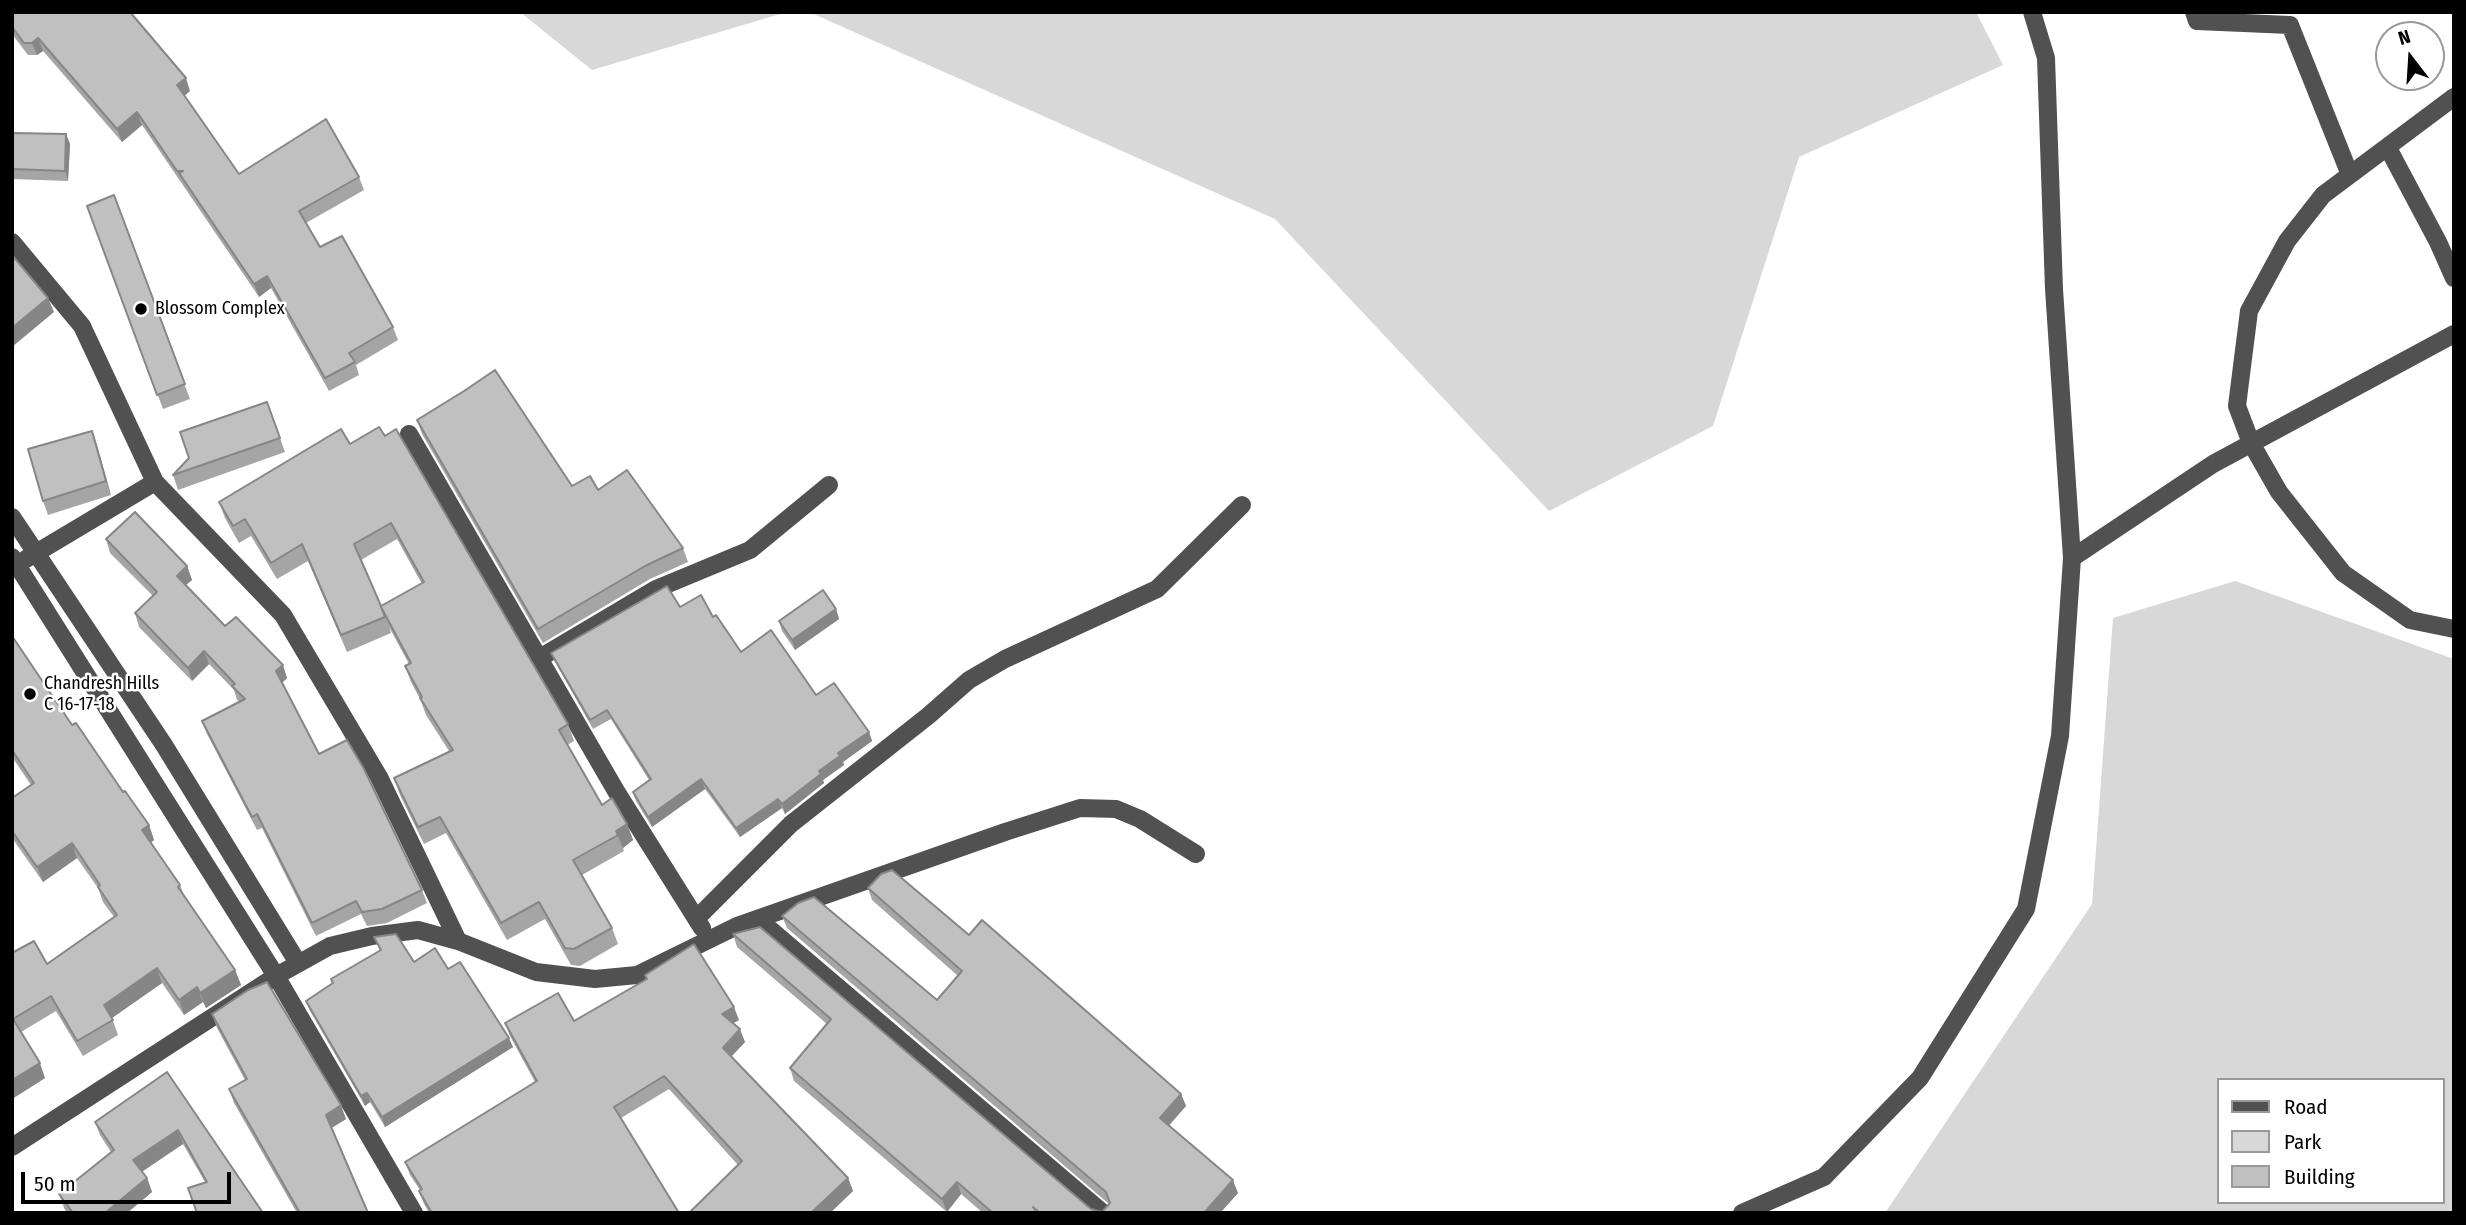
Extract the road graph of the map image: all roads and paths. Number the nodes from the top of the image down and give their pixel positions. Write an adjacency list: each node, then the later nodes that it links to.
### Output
1 (2032, 12): 16 (street)
2 (2194, 12): 5 (street)
3 (2454, 97): 4 (street)
4 (2388, 148): 5 (street); 7 (street)
5 (2350, 175): 10 (street)
6 (12, 242): 11 (street)
7 (2454, 278)
8 (2454, 334): 10 (street)
9 (409, 434): 19 (street)
10 (2251, 443): 16 (street); 18 (street)
11 (155, 482): 15 (street); 24 (street)
12 (830, 485): 19 (street)
13 (1242, 505): 21 (street)
14 (12, 517): 15 (street)
15 (36, 553): 17 (street); 25 (street)
16 (2071, 558): 30 (street)
17 (14, 563): 26 (street)
18 (2454, 629)
19 (538, 659): 21 (street)
20 (1196, 854): 22 (street)
21 (697, 918): 23 (street)
22 (758, 919): 23 (street); 29 (street)
23 (710, 940): 24 (street)
24 (458, 941): 25 (street)
25 (298, 963): 26 (street)
26 (276, 976): 27 (street); 28 (street)
27 (12, 1147)
28 (414, 1213)
29 (1103, 1213)
30 (1742, 1213)

